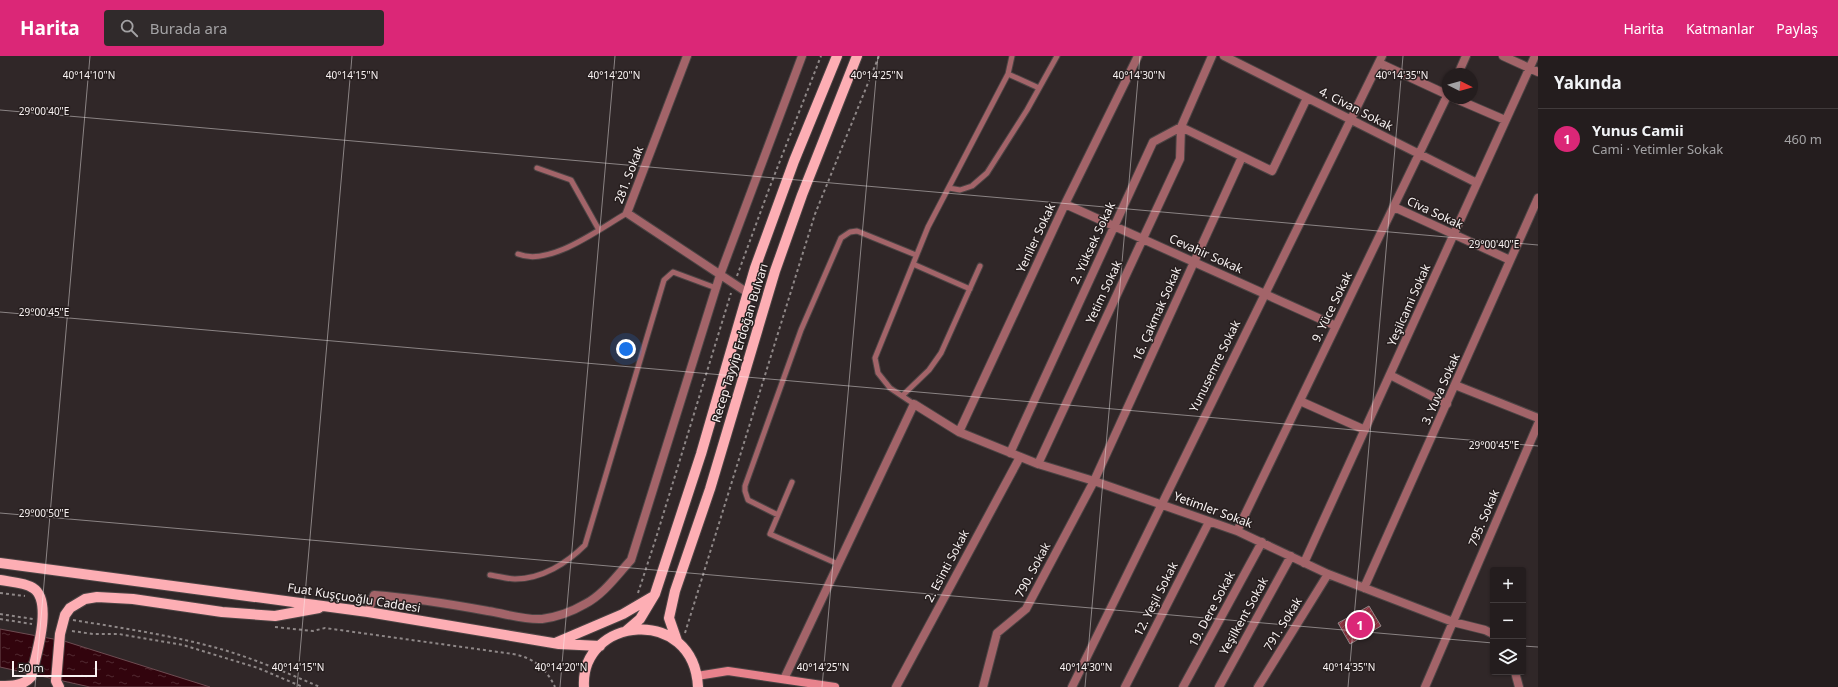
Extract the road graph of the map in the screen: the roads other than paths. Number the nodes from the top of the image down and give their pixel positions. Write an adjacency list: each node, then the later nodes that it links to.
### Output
1 (688, 56): 34 (street, 281. Sokak)
2 (802, 56): 45 (street)
3 (837, 56): 48 (main road, Recep Tayyip Erdoğan Bulvarı)
4 (857, 56): 85 (main road, Recep Tayyip Erdoğan Bulvarı)
5 (1012, 56): 17 (lane)
6 (1058, 56): 18 (lane)
7 (1138, 56): 32 (street, Yeniler Sokak)
8 (1212, 56): 25 (street)
9 (1224, 56): 20 (street, 4. Civan Sokak)
10 (1466, 56): 14 (street)
11 (1502, 56): 15 (street)
12 (1535, 56): 15 (street, Yeşilcami Sokak)
13 (1380, 59): 19 (street); 23 (street, Yunusemre Sokak)
14 (1461, 68)
15 (1530, 68): 16 (street); 24 (street, Yeşilcami Sokak)
16 (1538, 72)
17 (1008, 74): 18 (lane); 30 (lane)
18 (1039, 88): 30 (lane)
19 (1442, 92)
20 (1307, 98): 23 (street, 4. Civan Sokak); 27 (street)
21 (1444, 104): 26 (street, 9. Yüce Sokak)
22 (1468, 104): 24 (street)
23 (1351, 120): 26 (street, 4. Civan Sokak); 49 (street, Yunusemre Sokak)
24 (1505, 120): 29 (street, Yeşilcami Sokak)
25 (1181, 127): 27 (street); 35 (street, 2. Yüksek Sokak); 38 (street, Yetim Sokak)
26 (1419, 154): 29 (street, 4. Civan Sokak); 33 (street, 9. Yüce Sokak)
27 (1242, 157): 42 (street, 16. Çakmak Sokak)
28 (537, 168): 36 (lane)
29 (1477, 183): 37 (street, Yeşilcami Sokak)
30 (949, 188): 40 (lane)
31 (1538, 198): 41 (street, 3. Yuva Sokak)
32 (1065, 204): 35 (street, Cevahir Sokak); 60 (street, Yeniler Sokak)
33 (1394, 207): 37 (street, Civa Sokak); 50 (street, 9. Yüce Sokak)
34 (627, 214): 36 (lane); 45 (street, 281. Sokak)
35 (1115, 226): 38 (street, Cevahir Sokak); 61 (street, 2. Yüksek Sokak)
36 (599, 230): 39 (lane)
37 (1454, 235): 41 (street, Civa Sokak); 51 (street, Yeşilcami Sokak)
38 (1142, 239): 42 (street, Cevahir Sokak); 63 (street, Yetim Sokak)
39 (518, 254)
40 (916, 255): 43 (lane); 67 (lane)
41 (1510, 260): 52 (street, 3. Yuva Sokak)
42 (1194, 262): 49 (street, Cevahir Sokak); 64 (street, 16. Çakmak Sokak)
43 (913, 264): 47 (lane); 53 (lane)
44 (980, 266): 47 (lane)
45 (720, 275): 46 (street); 48 (street, 281. Sokak)
46 (716, 288): 76 (lane); 81 (street)
47 (970, 289): 53 (lane)
48 (748, 293): 79 (main road, Recep Tayyip Erdoğan Bulvarı)
49 (1264, 293): 50 (street, Cevahir Sokak); 66 (street, Yunusemre Sokak)
50 (1336, 326): 54 (street, 9. Yüce Sokak)
51 (1390, 376): 56 (street); 59 (street, Yeşilcami Sokak)
52 (1456, 385): 56 (street, 3. Yuva Sokak); 57 (street)
53 (902, 396): 55 (lane)
54 (1300, 401): 59 (street); 69 (street, 9. Yüce Sokak)
55 (914, 404): 60 (street, Yetimler Sokak); 73 (street)
56 (1447, 404): 78 (street, 3. Yuva Sokak)
57 (1538, 418)
58 (1538, 424): 82 (street, 795. Sokak)
59 (1365, 430): 74 (street, Yeşilcami Sokak)
60 (959, 432): 61 (street, Yetimler Sokak)
61 (1010, 453): 62 (street, Yetimler Sokak)
62 (1020, 457): 63 (street, Yetimler Sokak); 96 (street, 2. Esinti Sokak)
63 (1038, 464): 64 (street, Yetimler Sokak)
64 (1094, 481): 66 (street, Yetimler Sokak); 97 (street, 790. Sokak)
65 (792, 482): 67 (lane)
66 (1161, 504): 68 (street, Yetimler Sokak); 98 (street, Yunusemre Sokak)
67 (778, 515): 73 (lane)
68 (1209, 522): 69 (street, Yetimler Sokak); 99 (street, 12. Yeşil Sokak)
69 (1237, 531): 70 (street, Yetimler Sokak)
70 (1262, 542): 71 (street, Yetimler Sokak); 100 (street, 19. Dere Sokak)
71 (1291, 556): 74 (street, Yetimler Sokak); 101 (street, Yeşilkent Sokak)
72 (0, 563): 80 (main road, Fuat Kuşçuoğlu Caddesi)
73 (838, 564): 90 (street)
74 (1304, 564): 75 (street, Yetimler Sokak)
75 (1328, 574): 78 (street, Yetimler Sokak); 102 (street, 791. Sokak)
76 (490, 575)
77 (0, 580): 92 (main road)
78 (1364, 588): 82 (street, Yetimler Sokak)
79 (654, 596): 83 (main road, Recep Tayyip Erdoğan Bulvarı); 86 (main road)
80 (327, 606): 81 (main road, Fuat Kuşçuoğlu Caddesi); 91 (main road)
81 (368, 612): 86 (main road, Fuat Kuşçuoğlu Caddesi)
82 (1453, 622): 84 (street, Yetimler Sokak); 103 (street, 795. Sokak)
83 (626, 631): 85 (main road); 87 (main road)
84 (1490, 632)
85 (677, 641): 89 (main road)
86 (553, 643): 87 (main road, Fuat Kuşçuoğlu Caddesi)
87 (600, 646): 93 (main road)
88 (1516, 675): 104 (street)
89 (697, 676): 90 (main road); 94 (main road)
90 (784, 679): 95 (main road)
91 (57, 684)
92 (0, 686)
93 (584, 687)
94 (698, 687)
95 (835, 687)
96 (896, 687)
97 (983, 687)
98 (1072, 687)
99 (1125, 687)
100 (1183, 687)
101 (1219, 687)
102 (1258, 687)
103 (1425, 687)
104 (1519, 687)

